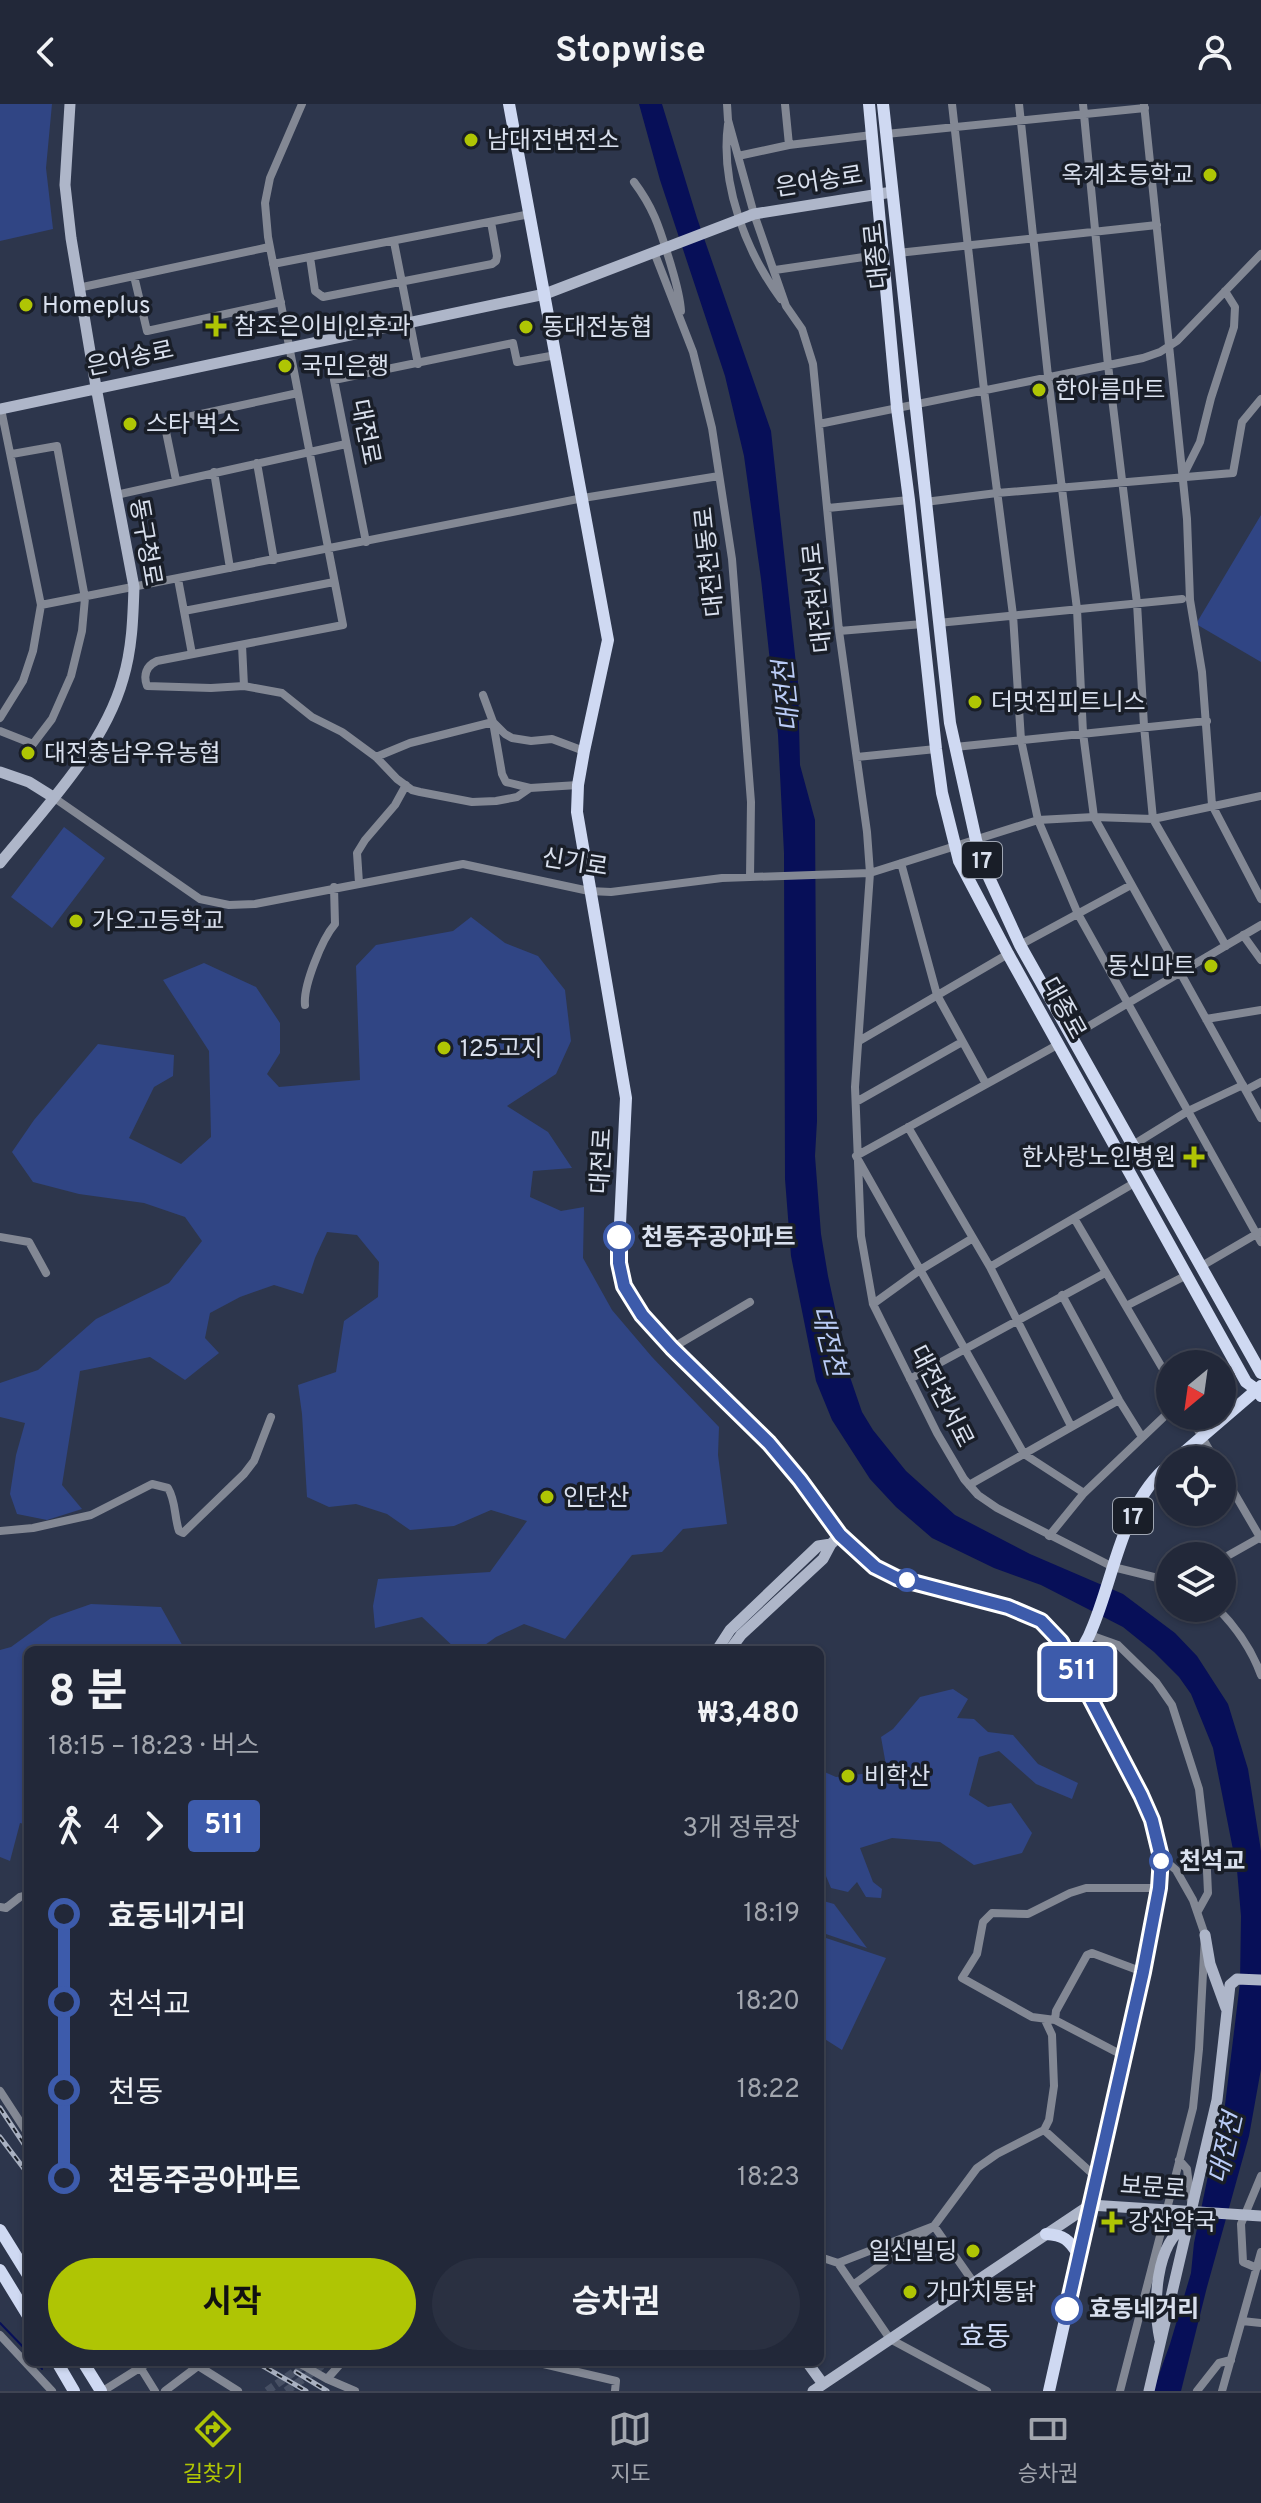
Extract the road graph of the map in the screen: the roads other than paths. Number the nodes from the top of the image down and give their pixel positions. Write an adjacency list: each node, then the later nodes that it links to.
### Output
1 (70, 104): 39 (main road, 동구청로)
2 (302, 104): 29 (street)
3 (509, 104): 21 (main road, 대전로)
4 (727, 104): 12 (street, 대전천서로)
5 (785, 104): 16 (street)
6 (869, 104): 15 (main road, 대종로 / 17)
7 (883, 104): 15 (main road, 대종로 / 17)
8 (952, 104): 14 (street)
9 (1019, 104): 13 (street)
10 (1144, 106): 11 (street); 24 (street)
11 (1084, 109): 13 (street); 25 (street)
12 (728, 120): 17 (street, 대전천서로); 43 (street)
13 (1021, 120): 14 (street); 26 (street)
14 (954, 126): 15 (street); 28 (street)
15 (879, 135): 16 (street); 19 (main road, 대종로 / 17); 20 (main road, 대종로 / 17)
16 (789, 145): 17 (street)
17 (738, 156): 22 (street, 대전천서로)
18 (634, 182): 44 (street)
19 (892, 192): 20 (main road, 은어송로); 31 (main road, 대종로 / 17)
20 (878, 193): 22 (main road, 은어송로); 32 (main road, 대종로 / 17)
21 (530, 214): 23 (street); 41 (main road, 대전로)
22 (754, 214): 30 (main road, 은어송로); 36 (street, 대전천서로)
23 (491, 222): 27 (street); 38 (street)
24 (1157, 225): 25 (street); 46 (street)
25 (1095, 231): 26 (street); 50 (street)
26 (1033, 238): 28 (street); 51 (street)
27 (394, 242): 34 (street); 38 (street)
28 (968, 245): 31 (street); 53 (street)
29 (269, 247): 35 (street); 37 (street)
30 (656, 251): 41 (main road, 은어송로); 44 (street, 대전천동로)
31 (898, 253): 56 (main road, 대종로 / 17)
32 (884, 254): 36 (street, 대종로); 57 (main road, 대종로 / 17)
33 (1261, 254): 40 (street)
34 (310, 257): 35 (street); 38 (street)
35 (273, 264): 42 (street)
36 (775, 270): 43 (street, 대전천서로)
37 (134, 276): 39 (street); 42 (street)
38 (402, 283): 45 (street)
39 (78, 288): 52 (main road, 동구청로)
40 (1225, 291): 46 (street); 66 (street)
41 (545, 294): 45 (main road, 은어송로); 48 (main road, 대전로)
42 (281, 302): 47 (street)
43 (786, 306): 59 (street, 대전천서로)
44 (681, 316): 65 (street, 대전천동로)
45 (411, 323): 47 (main road, 은어송로); 49 (street)
46 (1169, 346): 50 (street); 66 (street)
47 (290, 348): 52 (main road, 은어송로); 54 (street)
48 (556, 355): 49 (street, 대전로); 72 (main road, 대전로)
49 (418, 364): 60 (street, 대전로)
50 (1108, 365): 51 (street); 68 (street)
51 (1048, 376): 53 (street); 69 (street)
52 (96, 387): 58 (main road, 은어송로); 71 (main road, 동구청로)
53 (984, 390): 56 (street); 70 (street)
54 (298, 393): 61 (street); 67 (street)
55 (1261, 399): 66 (street)
56 (914, 404): 57 (street); 74 (main road, 대종로 / 17)
57 (897, 408): 59 (street); 73 (main road, 대종로 / 17)
58 (1, 409): 62 (street)
59 (819, 424): 75 (street, 대전천서로)
60 (346, 444): 61 (street); 76 (street, 대전로)
61 (309, 452): 63 (street); 77 (street)
62 (12, 454): 83 (street); 86 (street)
63 (257, 463): 64 (street); 78 (street)
64 (214, 472): 67 (street); 79 (street)
65 (719, 476): 72 (street); 124 (street, 대전천동로)
66 (1182, 477): 68 (street); 98 (street)
67 (176, 480): 71 (street)
68 (1122, 482): 69 (street); 85 (street)
69 (1062, 487): 70 (street); 87 (street)
70 (997, 493): 74 (street); 89 (street)
71 (116, 495): 82 (main road, 동구청로)
72 (583, 498): 76 (street); 106 (main road, 대전로)
73 (909, 500): 75 (street); 91 (main road, 대종로 / 17)
74 (925, 502): 90 (main road, 대종로 / 17)
75 (828, 508): 92 (street, 대전천서로)
76 (366, 542): 77 (street)
77 (328, 549): 78 (street); 81 (street)
78 (274, 560): 79 (street)
79 (230, 568): 80 (street)
80 (178, 579): 82 (street); 88 (street)
81 (334, 582): 88 (street); 93 (street)
82 (134, 587): 83 (street); 114 (main road, 동구청로)
83 (85, 598): 86 (street); 101 (street)
84 (1182, 599): 85 (street)
85 (1137, 603): 87 (street); 100 (street)
86 (41, 605): 97 (street)
87 (1077, 609): 89 (street); 102 (street)
88 (184, 611): 94 (street)
89 (1013, 615): 90 (street); 103 (street)
90 (938, 623): 104 (main road, 대종로 / 17)
91 (923, 624): 92 (street); 105 (main road, 대종로 / 17)
92 (839, 631): 108 (street, 대전천서로)
93 (242, 645): 94 (street); 95 (street)
94 (192, 654): 95 (street)
95 (244, 686): 107 (street)
96 (483, 695): 99 (street)
97 (0, 718)
98 (1207, 721): 100 (street); 115 (street)
99 (493, 722): 106 (street); 107 (street); 112 (street)
100 (1144, 726): 102 (street); 117 (street)
101 (0, 731)
102 (1083, 733): 103 (street); 116 (street)
103 (1021, 740): 104 (street); 118 (street)
104 (955, 747): 119 (main road, 대종로 / 17)
105 (936, 749): 108 (street); 120 (main road, 대종로 / 17)
106 (584, 751): 111 (main road, 대전로)
107 (376, 757): 110 (street)
108 (857, 757): 123 (street, 대전천서로)
109 (0, 772): 114 (main road, 신기로)
110 (406, 785): 112 (street); 125 (street)
111 (578, 785): 112 (street); 128 (main road, 대전로)
112 (530, 788)
113 (1261, 796): 115 (street, 신기로)
114 (53, 797): 121 (main road, 동구청로); 127 (street, 신기로)
115 (1212, 805): 117 (street, 신기로); 129 (street)
116 (1094, 817): 117 (street, 신기로); 118 (street, 신기로); 126 (street)
117 (1153, 819): 134 (street)
118 (1038, 820): 119 (street, 신기로); 130 (street)
119 (976, 840): 120 (street, 신기로); 133 (main road, 대종로 / 17)
120 (955, 847): 122 (street, 신기로); 135 (main road, 대종로 / 17)
121 (0, 863)
122 (901, 863): 123 (street, 신기로); 138 (street)
123 (870, 873): 124 (street, 신기로); 144 (street, 대전천서로)
124 (750, 877): 128 (street, 신기로)
125 (359, 883): 127 (street, 신기로); 128 (street, 신기로)
126 (1131, 885): 130 (street); 137 (street)
127 (334, 887): 140 (street)
128 (589, 891): 172 (main road, 대전로)
129 (1261, 899)
130 (1078, 914): 133 (street); 139 (street)
131 (1261, 925): 132 (street)
132 (1243, 935): 134 (street); 136 (street)
133 (1020, 945): 143 (main road, 대종로 / 17)
134 (1226, 946): 137 (street)
135 (1008, 954): 138 (street); 146 (main road, 대종로 / 17)
136 (1261, 960)
137 (1180, 973): 139 (street); 142 (street)
138 (937, 995): 144 (street); 145 (street)
139 (1128, 1003): 143 (street); 151 (street)
140 (305, 1005)
141 (1261, 1010): 142 (street)
142 (1206, 1019): 149 (street)
143 (1072, 1036): 154 (main road, 대종로 / 17)
144 (859, 1041): 150 (street, 대전천서로)
145 (962, 1042): 148 (street); 150 (street)
146 (1059, 1044): 148 (street); 156 (main road, 대종로 / 17)
147 (1261, 1082): 149 (street)
148 (986, 1084): 153 (street)
149 (1244, 1088): 151 (street); 152 (street)
150 (856, 1102): 155 (street, 대전천서로)
151 (1188, 1111): 154 (street); 158 (street)
152 (1261, 1118)
153 (908, 1127): 155 (street); 160 (street)
154 (1133, 1145): 162 (main road, 대종로 / 17)
155 (856, 1156): 163 (street); 169 (street, 대전천서로)
156 (1136, 1182): 157 (street); 166 (main road, 대종로 / 17)
157 (1074, 1218): 161 (street); 165 (street)
158 (1260, 1236): 162 (street)
159 (0, 1237): 164 (street)
160 (973, 1238): 161 (street); 163 (street)
161 (990, 1267): 171 (street)
162 (1200, 1267): 175 (main road, 대종로 / 17)
163 (920, 1270): 169 (street); 173 (street)
164 (46, 1273)
165 (1105, 1273): 167 (street); 170 (street)
166 (1187, 1275): 170 (street); 177 (main road, 대종로 / 17)
167 (1062, 1295): 171 (street); 178 (street)
168 (750, 1302): 172 (street)
169 (873, 1304): 176 (street, 대전천서로)
170 (1126, 1306): 174 (street)
171 (1018, 1319): 173 (street); 181 (street)
172 (672, 1348): 195 (main road, 대전로)
173 (966, 1348): 176 (street); 187 (street)
174 (1156, 1357)
175 (1261, 1373)
176 (910, 1379): 189 (street, 대전천서로)
177 (1260, 1391): 184 (main road, 17)
178 (1119, 1400): 181 (street); 183 (street)
179 (271, 1417): 192 (street)
180 (1156, 1424): 183 (street)
181 (1071, 1426): 187 (street)
182 (1198, 1430): 184 (street)
183 (1142, 1437): 190 (street)
184 (1202, 1438): 185 (main road, 17); 186 (street)
185 (1192, 1446)
186 (1207, 1446)
187 (1024, 1454): 189 (street); 190 (street)
188 (1156, 1476): 197 (main road, 17)
189 (969, 1485): 193 (street, 대전천서로)
190 (1084, 1493): 193 (street)
191 (1236, 1496): 194 (street)
192 (0, 1531)
193 (1049, 1536): 197 (street, 대전천서로)
194 (1261, 1538): 196 (street)
195 (836, 1540): 201 (main road); 202 (main road); 203 (main road, 대전로)
196 (1236, 1551)
197 (1112, 1572): 198 (street, 대전천서로); 200 (main road, 17)
198 (1156, 1579)
199 (1232, 1622): 204 (street)
200 (1091, 1632): 203 (main road, 17); 209 (street)
201 (720, 1646)
202 (733, 1646)
203 (1072, 1663): 205 (main road, 대전로)
204 (1261, 1675)
205 (1161, 1857): 206 (main road, 대전로); 209 (street)
206 (1159, 1888): 211 (main road, 대전로); 214 (street)
207 (24, 1896): 208 (street)
208 (0, 1907)
209 (1198, 1911): 210 (street)
210 (1205, 1935): 213 (main road); 219 (street)
211 (1143, 1972): 214 (street); 215 (main road, 대전로)
212 (1261, 1980): 213 (main road)
213 (1228, 2012): 223 (main road)
214 (1050, 2020): 215 (street); 218 (street)
215 (1124, 2056): 221 (main road, 대전로)
216 (0, 2091): 217 (street)
217 (24, 2128)
218 (1044, 2130): 221 (street); 227 (street)
219 (1179, 2160): 223 (street); 224 (street)
220 (1261, 2176): 235 (street)
221 (1096, 2177): 222 (main road, 대전로)
222 (1090, 2205): 224 (main road, 보문로); 229 (main road); 231 (main road, 대전로)
223 (1192, 2207): 226 (main road)
224 (1172, 2211): 225 (main road, 보문로); 234 (street)
225 (1261, 2216)
226 (1188, 2224): 234 (main road); 246 (main road)
227 (934, 2226): 233 (street); 239 (street); 240 (street)
228 (0, 2230): 236 (main road)
229 (1046, 2234): 231 (main road); 239 (main road)
230 (1261, 2252): 235 (street)
231 (1078, 2254): 272 (main road, 대전로)
232 (824, 2258): 233 (street)
233 (838, 2263): 240 (street)
234 (1156, 2268): 246 (main road); 273 (street)
235 (1257, 2268): 238 (street)
236 (24, 2269)
237 (0, 2270): 241 (main road)
238 (1257, 2282): 242 (street)
239 (974, 2283): 245 (main road)
240 (853, 2285): 245 (street)
241 (24, 2309)
242 (1242, 2321): 243 (street); 247 (street)
243 (1261, 2323)
244 (1, 2338): 248 (street)
245 (890, 2339): 261 (main road); 271 (street)
246 (1161, 2344): 274 (main road)
247 (1231, 2360): 262 (street); 275 (street)
248 (24, 2362)
249 (28, 2366): 263 (street)
250 (59, 2366): 264 (main road)
251 (86, 2366): 265 (main road)
252 (138, 2366): 265 (street)
253 (140, 2366): 266 (street)
254 (193, 2366): 267 (street)
255 (198, 2366): 268 (street)
256 (304, 2366): 260 (street)
257 (338, 2366): 260 (street)
258 (552, 2366): 270 (street)
259 (809, 2366): 261 (main road)
260 (327, 2379): 269 (street)
261 (818, 2388)
262 (1194, 2389)
263 (52, 2391)
264 (74, 2391)
265 (102, 2391)
266 (155, 2391)
267 (165, 2391)
268 (238, 2391)
269 (355, 2391)
270 (615, 2391)
271 (987, 2391)
272 (1049, 2391)
273 (1120, 2391)
274 (1149, 2391)
275 (1222, 2391)

